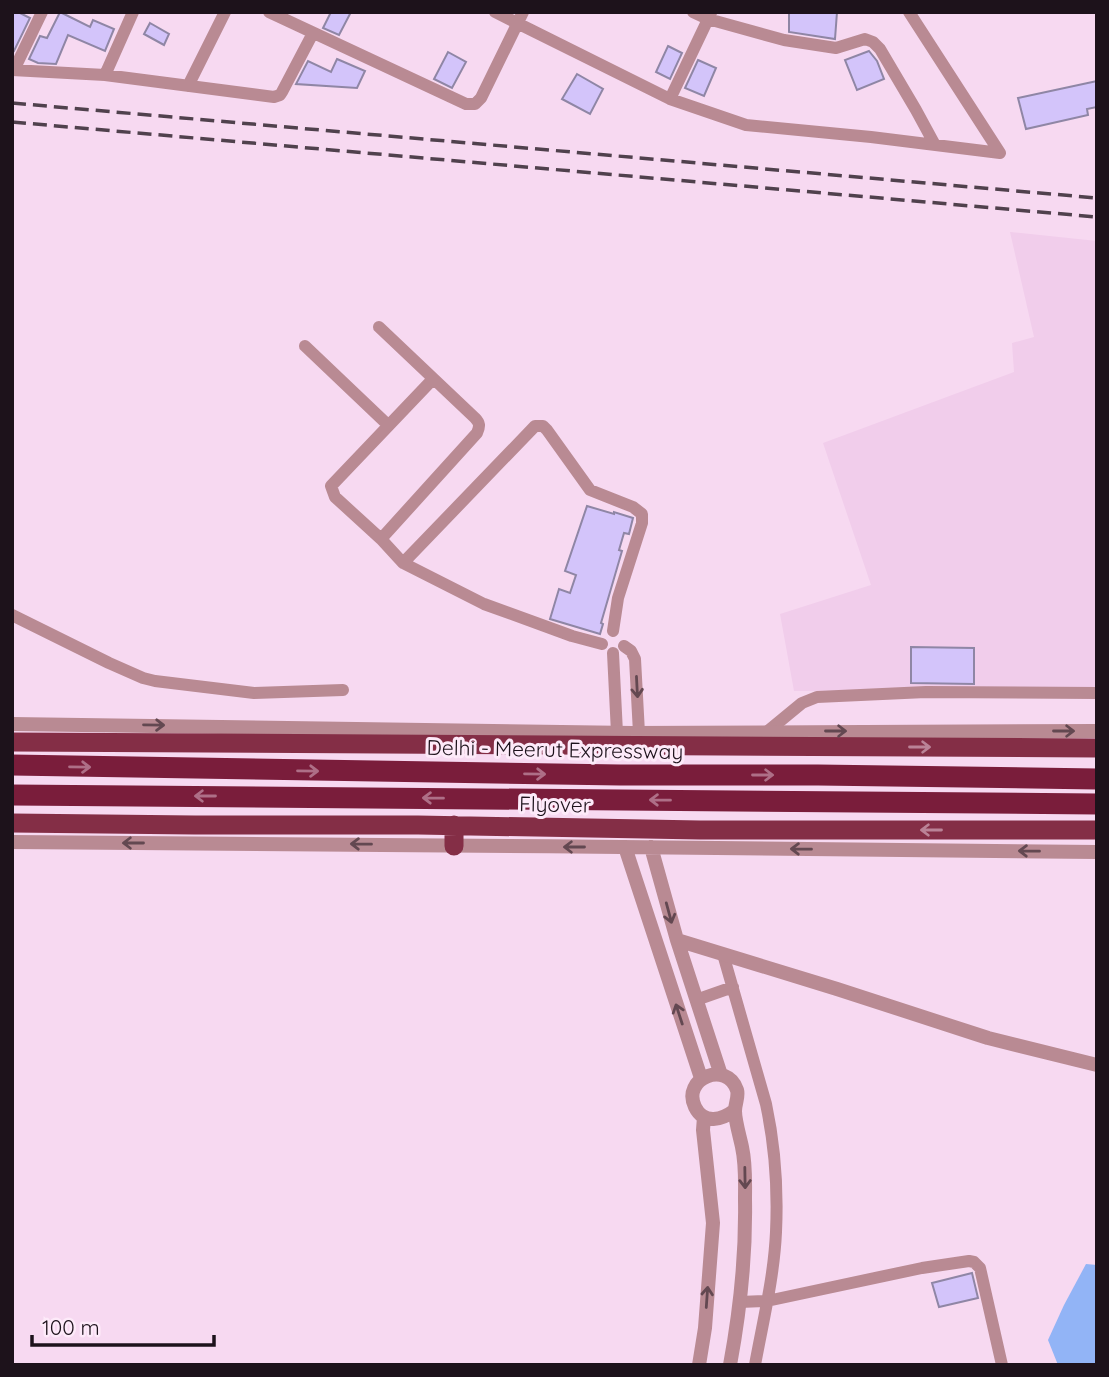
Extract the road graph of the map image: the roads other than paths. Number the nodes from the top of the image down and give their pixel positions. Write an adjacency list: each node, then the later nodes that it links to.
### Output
1 (42, 12): 11 (street)
2 (134, 12): 12 (street)
3 (225, 12): 13 (street)
4 (269, 12): 10 (street)
5 (495, 12): 9 (street)
6 (694, 12): 8 (street)
7 (909, 12): 15 (street)
8 (710, 16): 14 (street); 15 (street)
9 (520, 18): 10 (street); 14 (street)
10 (313, 33): 13 (street)
11 (13, 70): 12 (street)
12 (105, 75): 13 (street)
13 (188, 86)
14 (670, 99): 15 (street)
15 (935, 145)
16 (379, 327): 18 (street)
17 (305, 346): 19 (street)
18 (433, 379): 19 (street); 20 (street)
19 (388, 425): 20 (street)
20 (381, 539): 21 (street)
21 (403, 563): 23 (street); 24 (street)
22 (12, 615): 26 (street)
23 (613, 631): 24 (street); 25 (street)
24 (602, 644): 25 (street)
25 (619, 649): 32 (street); 33 (street, one-way to 33)
26 (343, 690)
27 (1097, 693): 31 (street)
28 (12, 724): 29 (street, one-way to 29)
29 (386, 729): 34 (street); 36 (highway)
30 (1097, 731): 31 (street, one-way to 30)
31 (768, 732): 33 (street)
32 (617, 733): 33 (street); 34 (street)
33 (639, 733)
34 (575, 739): 36 (highway); 37 (highway, one-way to 37)
35 (12, 742): 36 (highway)
36 (369, 744)
37 (1097, 748)
38 (12, 765): 39 (highway, Delhi - Meerut Expressway, one-way to 39)
39 (1097, 779)
40 (12, 795): 41 (highway, one-way to 40)
41 (1097, 804)
42 (12, 823): 43 (highway, Flyover)
43 (454, 825): 44 (highway, Flyover, one-way to 43); 46 (highway)
44 (1097, 830)
45 (12, 842): 46 (street, one-way to 45)
46 (454, 846): 47 (street, one-way to 46)
47 (625, 847): 48 (street); 56 (street, one-way to 47)
48 (651, 847): 49 (street, one-way to 48); 50 (street, one-way to 50)
49 (1097, 852)
50 (677, 940): 51 (street); 53 (street)
51 (723, 954): 52 (street); 54 (street)
52 (733, 987): 53 (street); 59 (street)
53 (696, 1000): 55 (street)
54 (1097, 1065)
55 (720, 1075): 56 (street); 57 (street)
56 (701, 1079): 58 (street)
57 (735, 1111): 58 (street); 60 (street, one-way to 60)
58 (704, 1116): 61 (street, one-way to 58)
59 (767, 1301): 60 (street); 63 (street); 64 (street)
60 (740, 1302): 62 (street)
61 (699, 1365)
62 (730, 1365)
63 (755, 1365)
64 (1002, 1365)

